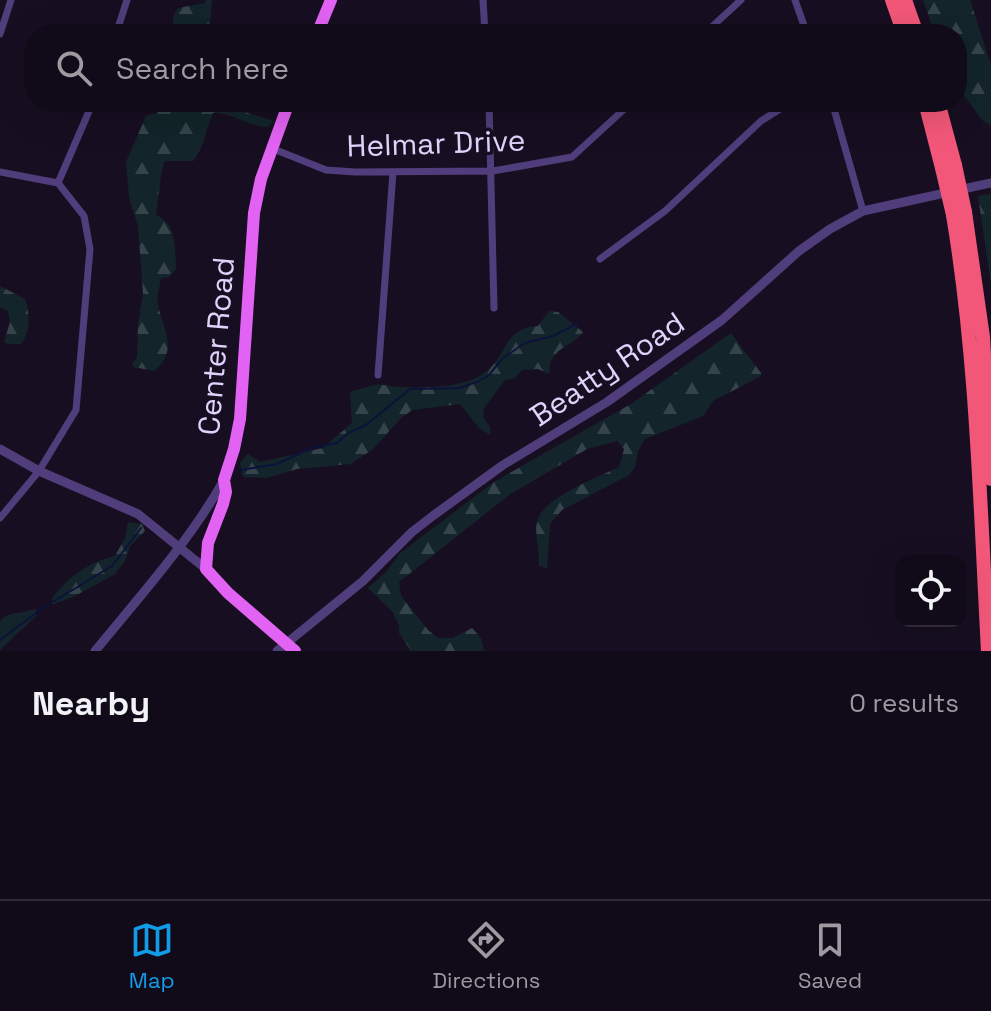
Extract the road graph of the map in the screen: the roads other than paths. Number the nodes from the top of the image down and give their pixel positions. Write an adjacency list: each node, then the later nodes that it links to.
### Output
1 (11, 0): 16 (street)
2 (127, 0): 9 (street)
3 (331, 0): 10 (main road)
4 (483, 0): 11 (street)
5 (741, 0): 12 (street)
6 (795, 0): 13 (street)
7 (892, 0): 14 (highway)
8 (905, 0): 15 (highway)
9 (119, 24)
10 (321, 24)
11 (484, 24)
12 (715, 24)
13 (803, 24)
14 (900, 24)
15 (913, 24)
16 (0, 34)
17 (89, 112): 30 (street)
18 (285, 112): 25 (main road, Center Road)
19 (490, 112): 27 (street)
20 (621, 112): 27 (street, Helmar Drive)
21 (775, 112): 34 (street)
22 (835, 112): 32 (street)
23 (929, 112): 26 (highway)
24 (940, 112): 26 (highway)
25 (271, 148): 29 (street, Helmar Drive); 40 (main road, Center Road)
26 (948, 167): 33 (highway, bridge)
27 (493, 171): 29 (street, Helmar Drive); 35 (street)
28 (0, 172): 30 (street)
29 (393, 172): 36 (street)
30 (58, 183): 38 (street)
31 (991, 183): 32 (street, Beatty Road)
32 (863, 211): 44 (street, Beatty Road)
33 (959, 213): 39 (highway); 46 (highway)
34 (600, 259)
35 (494, 308)
36 (378, 375)
37 (0, 449): 38 (street)
38 (39, 471): 41 (street); 42 (street)
39 (991, 479)
40 (224, 480): 42 (street, Center Road); 43 (main road)
41 (0, 518)
42 (180, 546): 43 (street); 45 (street, Center Road)
43 (206, 569): 44 (main road)
44 (286, 648)
45 (95, 651)
46 (988, 651)

